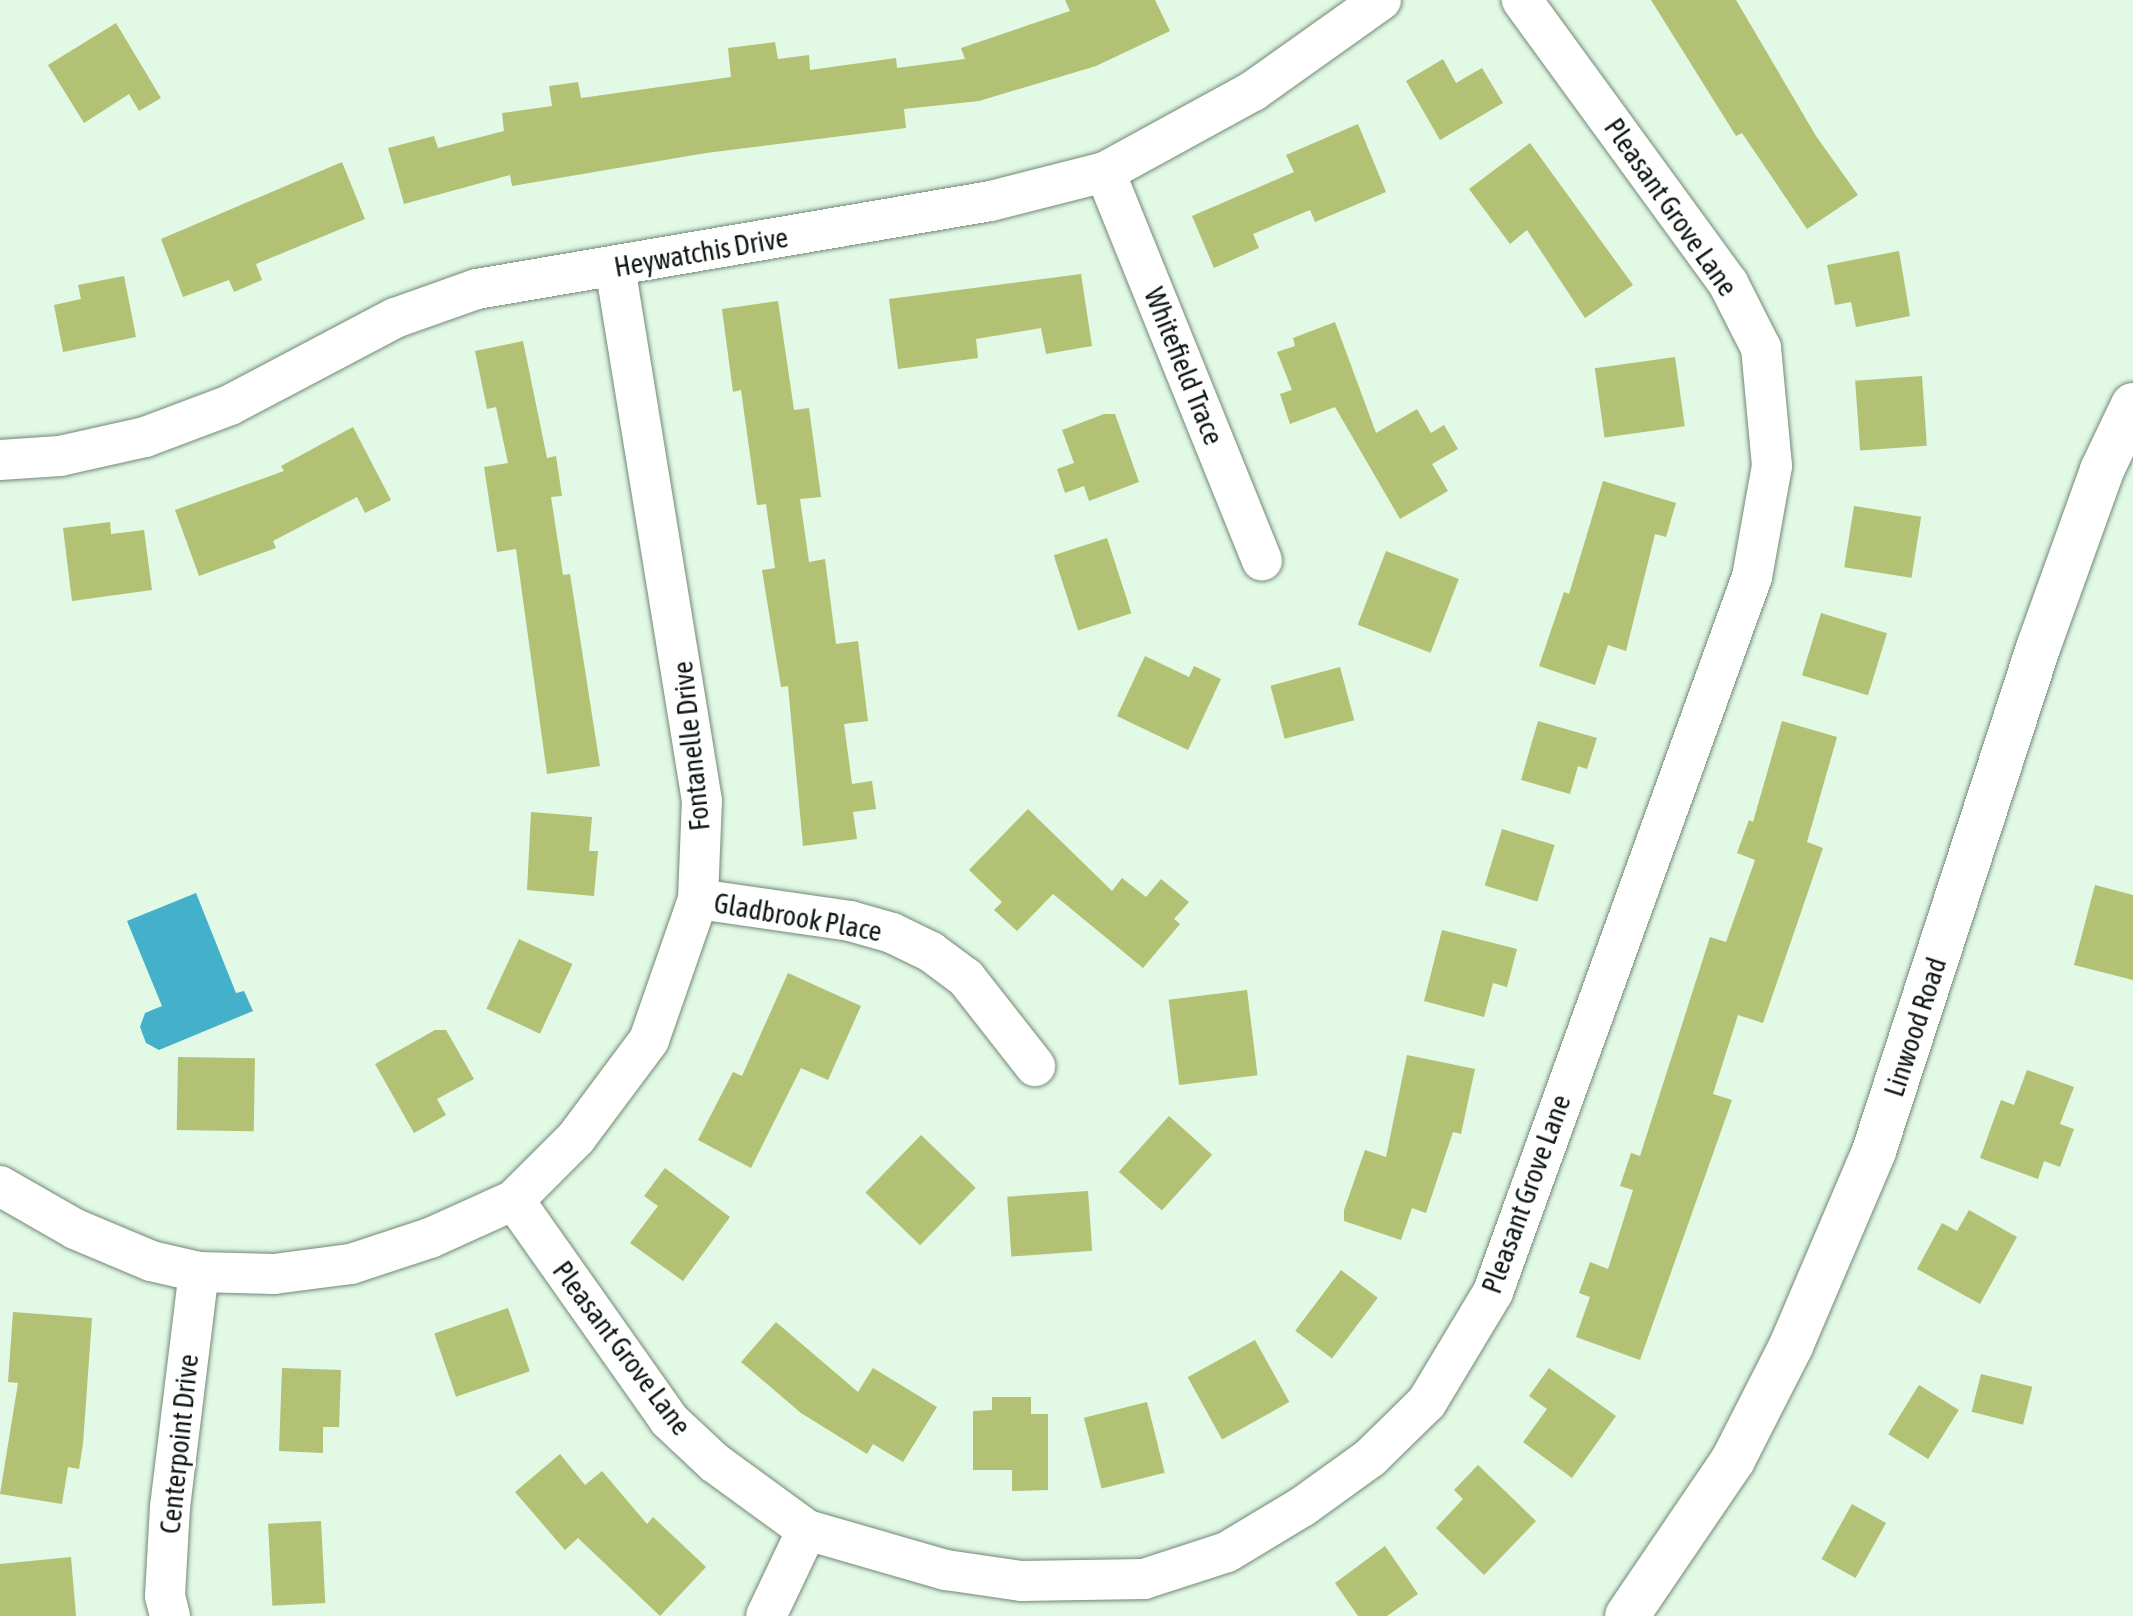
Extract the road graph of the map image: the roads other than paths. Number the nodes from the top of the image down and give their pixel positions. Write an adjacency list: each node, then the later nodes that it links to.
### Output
1 (1381, 0): 3 (street, Heywatchis Drive)
2 (1522, 0): 13 (street, Pleasant Grove Lane)
3 (1105, 172): 4 (street, Heywatchis Drive); 7 (street, Whitefield Trace)
4 (615, 267): 6 (street, Heywatchis Drive); 8 (street, Fontanelle Drive)
5 (2133, 405): 16 (street, Linwood Road)
6 (0, 460)
7 (1262, 560)
8 (698, 899): 9 (street, Gladbrook Place); 11 (street, Fontanelle Drive)
9 (1035, 1066)
10 (0, 1186): 12 (street, Fontanelle Drive)
11 (514, 1200): 12 (street, Fontanelle Drive); 13 (street, Pleasant Grove Lane)
12 (199, 1272): 14 (street, Centerpoint Drive)
13 (807, 1530): 15 (street)
14 (170, 1616)
15 (766, 1616)
16 (1627, 1616)

